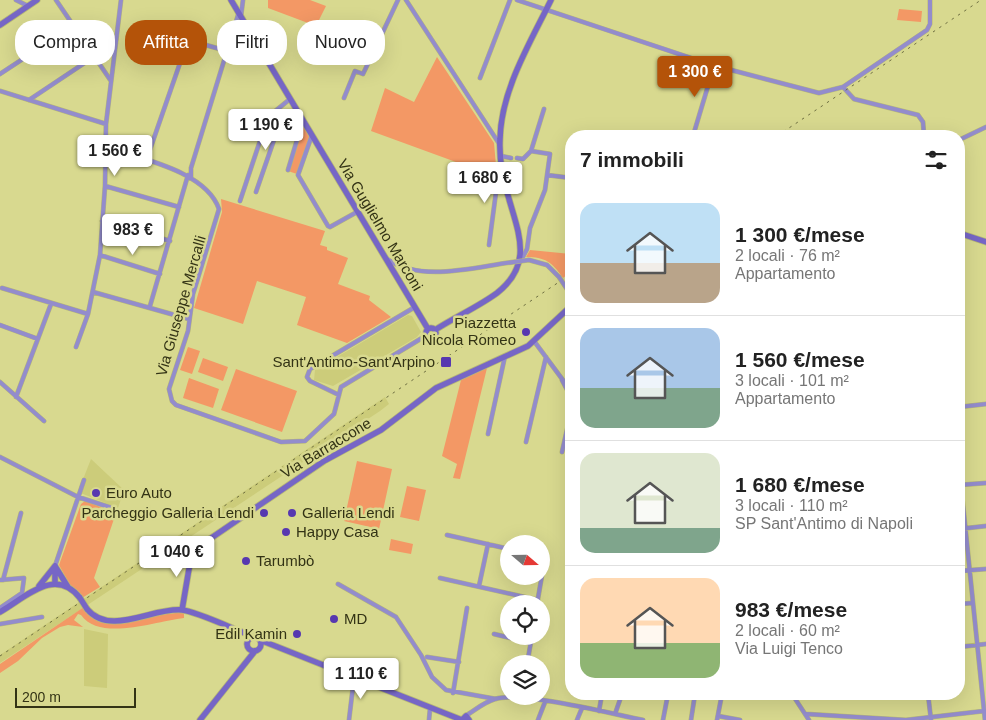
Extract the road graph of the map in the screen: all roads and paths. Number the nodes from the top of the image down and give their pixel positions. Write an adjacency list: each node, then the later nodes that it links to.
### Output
1 (16, 0): 13 (street)
2 (37, 0): 13 (street)
3 (56, 0): 16 (street)
4 (121, 0): 27 (street)
5 (232, 0): 15 (street, Via Guglielmo Marconi)
6 (243, 0): 15 (street)
7 (398, 0): 30 (street)
8 (406, 0): 42 (street)
9 (510, 0): 26 (street)
10 (517, 0): 14 (street)
11 (551, 0): 14 (street)
12 (930, 0): 28 (street)
13 (28, 6): 18 (street)
14 (546, 9): 24 (street); 42 (street)
15 (240, 14): 17 (street); 31 (street, Via Guglielmo Marconi)
16 (70, 20)
17 (238, 20)
18 (0, 24)
19 (217, 49): 48 (street)
20 (15, 64): 25 (street)
21 (82, 65): 32 (street)
22 (101, 65): 27 (street)
23 (222, 65): 52 (street)
24 (714, 66): 28 (street); 37 (street)
25 (0, 74)
26 (480, 78)
27 (111, 81): 35 (street)
28 (843, 87): 38 (street)
29 (0, 91): 32 (street)
30 (344, 98)
31 (290, 99): 34 (street, Via Guglielmo Marconi); 39 (street)
32 (29, 100): 35 (street)
33 (544, 109): 44 (street)
34 (303, 120): 40 (street, Via Guglielmo Marconi); 49 (street)
35 (106, 124): 43 (street)
36 (986, 128): 41 (street)
37 (696, 130)
38 (924, 130)
39 (263, 132): 55 (street); 56 (street)
40 (312, 135): 58 (street, Via Guglielmo Marconi); 58 (street)
41 (965, 137)
42 (500, 145): 45 (street)
43 (106, 147): 48 (street, Via Giuseppe Mercalli); 54 (street)
44 (531, 151): 47 (street); 51 (street)
45 (501, 156): 46 (street); 50 (street)
46 (511, 158)
47 (517, 158)
48 (146, 161): 52 (street, Via Giuseppe Mercalli)
49 (288, 170)
50 (502, 171): 63 (street); 66 (street)
51 (547, 175): 53 (street); 66 (street)
52 (190, 176): 57 (street); 76 (street, Via Giuseppe Mercalli)
53 (565, 177)
54 (105, 186): 57 (street); 59 (street)
55 (256, 192)
56 (240, 201)
57 (179, 208): 61 (street)
58 (358, 212): 65 (street, Via Guglielmo Marconi)
59 (102, 221): 61 (street); 64 (street)
60 (965, 235): 62 (street)
61 (170, 240): 67 (street)
62 (986, 242)
63 (489, 245)
64 (100, 255): 67 (street); 70 (street)
65 (385, 257): 66 (street); 73 (street, Via Guglielmo Marconi)
66 (515, 265): 68 (street, bridge); 78 (street)
67 (160, 274): 72 (street)
68 (565, 286)
69 (2, 288): 71 (street)
70 (93, 292): 75 (street); 76 (street)
71 (51, 304): 75 (street); 79 (street)
72 (150, 306)
73 (415, 307): 78 (street, Via Guglielmo Marconi); 88 (street, Via Guglielmo Marconi)
74 (565, 312): 80 (street, Via Barraccone)
75 (88, 314): 81 (street)
76 (189, 318): 88 (street, Via Giuseppe Mercalli)
77 (0, 325): 79 (street)
78 (427, 332): 88 (street)
79 (38, 339): 89 (street)
80 (534, 341): 82 (street, Via Barraccone); 83 (street)
81 (76, 347)
82 (505, 356): 93 (street); 125 (street, Via Barraccone)
83 (546, 357): 84 (street); 95 (street)
84 (562, 378): 86 (street); 87 (street)
85 (0, 382): 89 (street)
86 (565, 382)
87 (565, 388)
88 (339, 395)
89 (16, 397): 92 (street)
90 (986, 404): 91 (street)
91 (965, 406)
92 (44, 421)
93 (488, 434)
94 (565, 439): 96 (street)
95 (526, 442)
96 (562, 452)
97 (0, 457): 101 (street)
98 (84, 480): 101 (street)
99 (986, 483): 100 (street)
100 (965, 485)
101 (78, 497): 102 (street); 109 (street)
102 (115, 509)
103 (21, 513): 114 (street)
104 (986, 526): 105 (street)
105 (965, 528): 112 (street)
106 (447, 535): 107 (street)
107 (488, 544): 108 (street); 117 (street)
108 (500, 547)
109 (55, 566): 115 (street); 118 (street); 119 (street)
110 (986, 569): 112 (street)
111 (965, 570): 112 (street)
112 (970, 570): 121 (street)
113 (440, 578): 117 (street)
114 (1, 580): 123 (street)
115 (53, 583): 118 (street); 119 (street)
116 (338, 584): 141 (street)
117 (479, 586): 120 (street)
118 (38, 587): 126 (street)
119 (68, 587): 125 (street, bridge)
120 (512, 595)
121 (973, 603): 122 (street); 134 (street)
122 (965, 604)
123 (0, 608)
124 (467, 608): 139 (street)
125 (182, 610): 129 (street)
126 (0, 612)
127 (42, 617): 128 (street)
128 (0, 624)
129 (240, 632): 132 (street); 136 (street)
130 (494, 634): 131 (street)
131 (500, 635)
132 (257, 639): 136 (street); 136 (street); 137 (street)
133 (986, 644): 134 (street)
134 (977, 645): 135 (street); 156 (street)
135 (965, 646)
136 (253, 647): 137 (street); 162 (street)
137 (280, 649): 140 (street)
138 (427, 657): 139 (street)
139 (459, 662): 141 (street)
140 (354, 678): 154 (street); 163 (street)
141 (453, 693): 142 (street)
142 (496, 699): 143 (street); 159 (street)
143 (500, 699)
144 (601, 700): 155 (street)
145 (620, 700): 157 (street)
146 (667, 700): 168 (street)
147 (694, 700): 169 (street)
148 (721, 700): 160 (street)
149 (796, 700): 158 (street)
150 (928, 700): 161 (street)
151 (550, 703): 153 (street)
152 (545, 705): 165 (street)
153 (582, 708): 155 (street); 166 (street)
154 (430, 709): 159 (street); 164 (street)
155 (599, 711): 157 (street)
156 (985, 711): 161 (street); 173 (street)
157 (615, 714): 167 (street)
158 (806, 714): 171 (street); 172 (street)
159 (466, 718)
160 (717, 718): 170 (street)
161 (930, 719): 172 (street)
162 (200, 720)
163 (349, 720)
164 (429, 720)
165 (538, 720)
166 (577, 720)
167 (643, 720)
168 (663, 720)
169 (691, 720)
170 (740, 720)
171 (809, 720)
172 (893, 720)
173 (985, 720)

